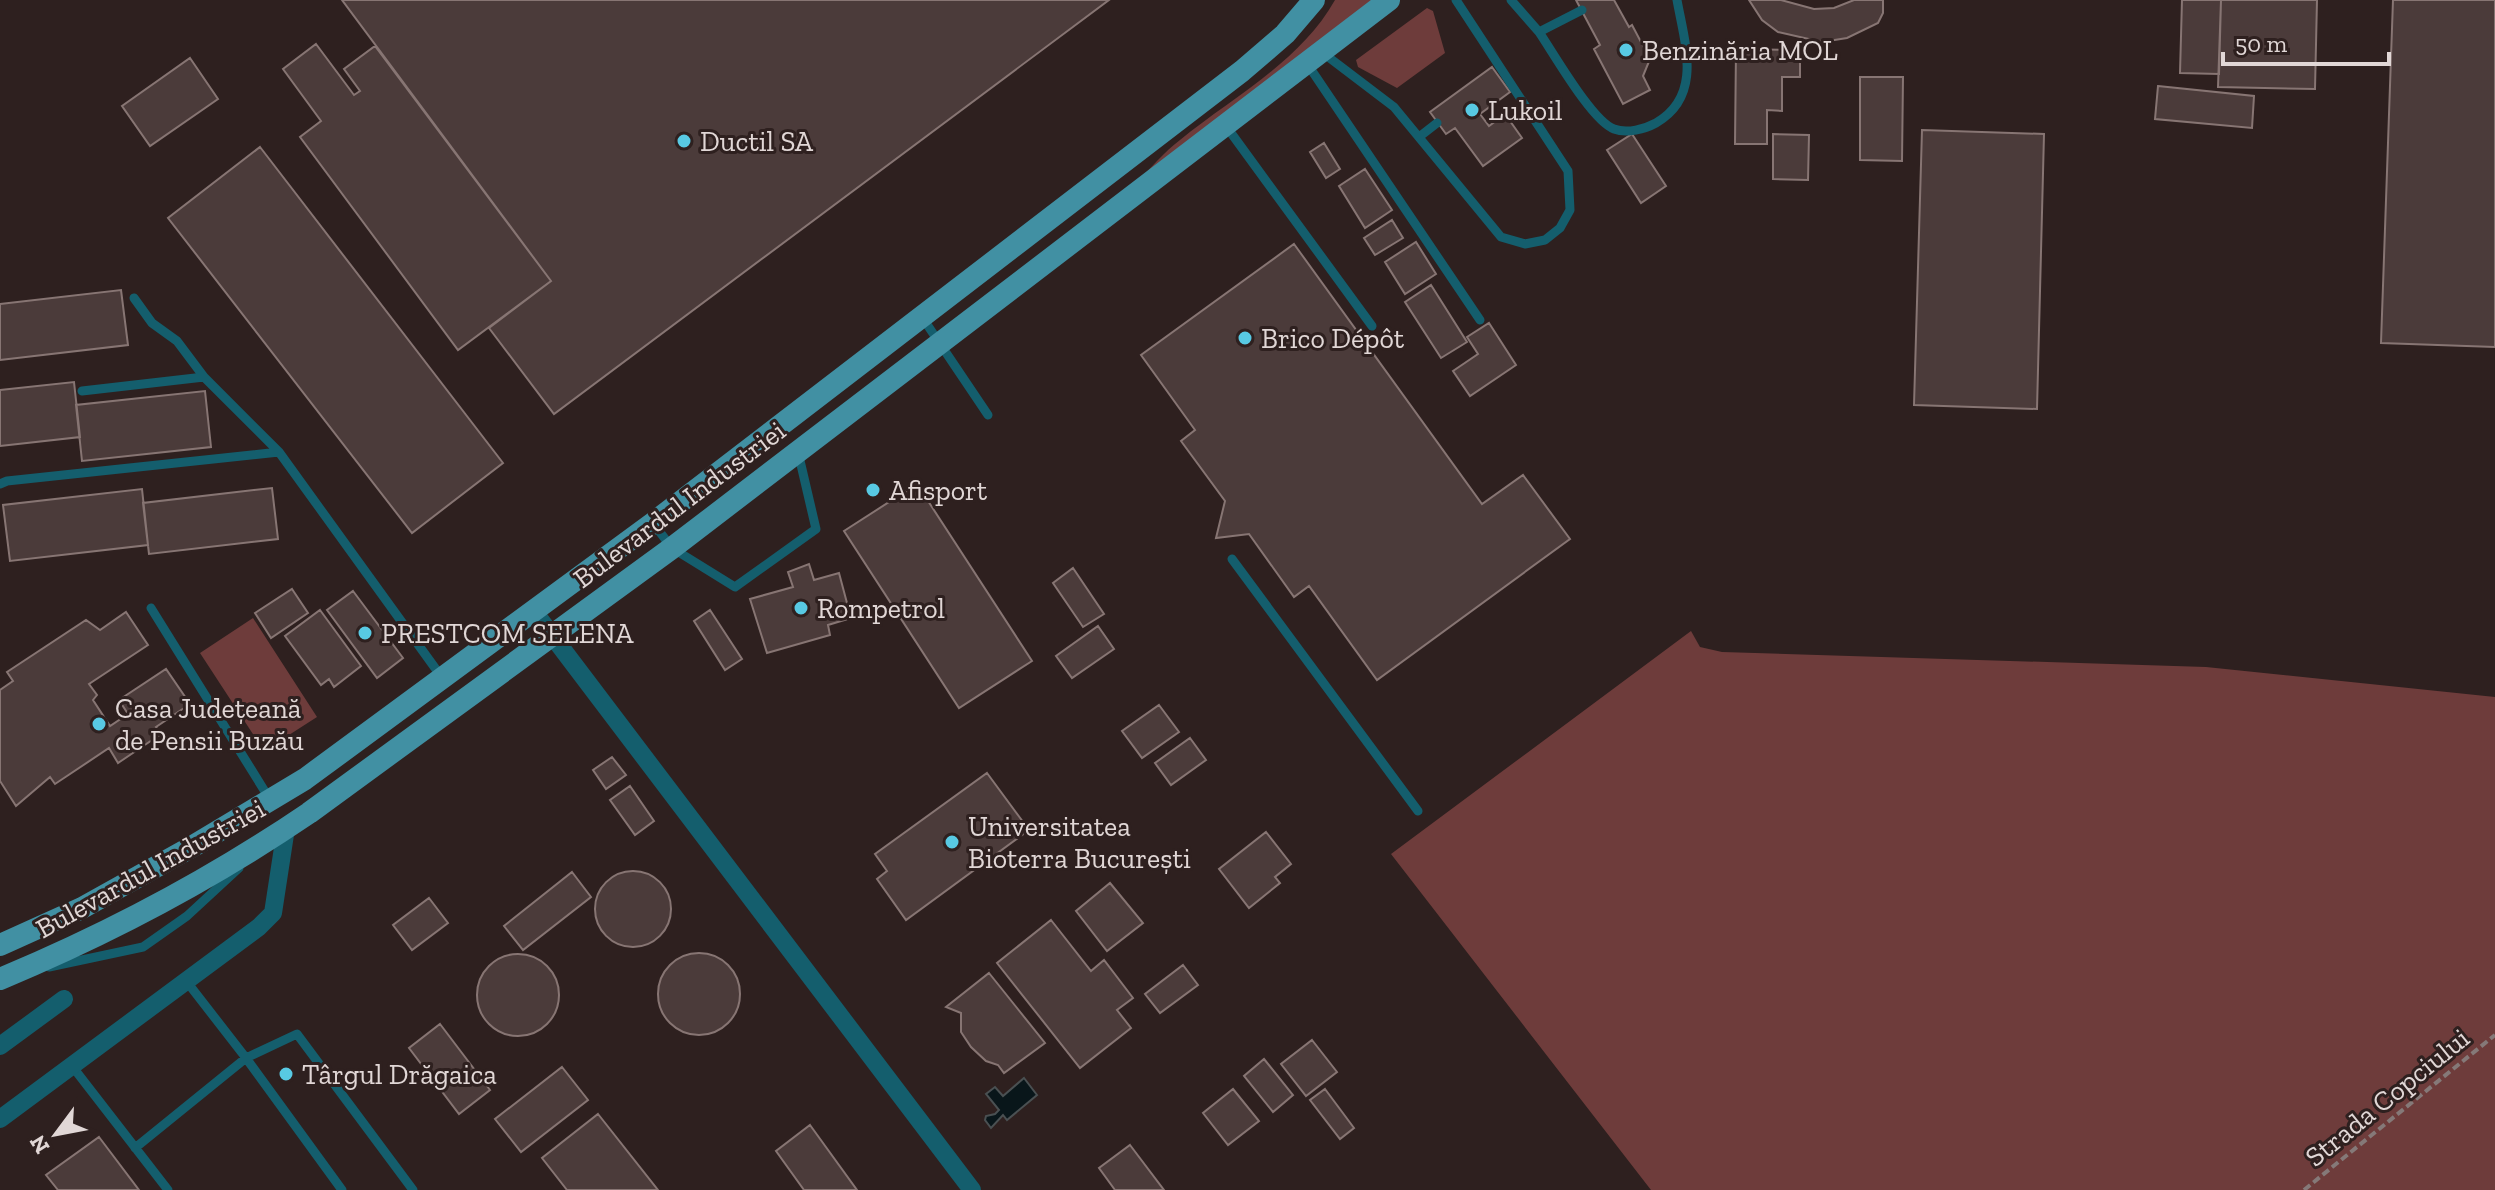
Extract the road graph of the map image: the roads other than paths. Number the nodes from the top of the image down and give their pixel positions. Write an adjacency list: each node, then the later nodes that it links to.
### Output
1 (1314, 0): 13 (main road, Bulevardul Industriei)
2 (1389, 0): 8 (main road, Bulevardul Industriei)
3 (1456, 0): 11 (lane)
4 (1511, 0): 7 (lane)
5 (1677, 0): 7 (lane)
6 (1582, 10): 7 (lane)
7 (1539, 32)
8 (1315, 59): 10 (main road, Bulevardul Industriei); 11 (lane); 14 (lane)
9 (1437, 123): 11 (lane)
10 (1226, 126): 15 (lane); 16 (main road, Bulevardul Industriei)
11 (1419, 137)
12 (134, 298): 17 (lane)
13 (922, 317): 16 (lane); 23 (main road, Bulevardul Industriei)
14 (1480, 320)
15 (1372, 326)
16 (940, 343): 19 (lane); 21 (main road, Bulevardul Industriei)
17 (204, 377): 18 (lane); 20 (lane)
18 (82, 391)
19 (988, 415)
20 (279, 452): 22 (lane); 29 (lane)
21 (798, 452): 24 (main road, Bulevardul Industriei); 24 (lane)
22 (0, 484)
23 (653, 523): 24 (lane); 27 (main road, Bulevardul Industriei)
24 (672, 548): 28 (main road, Bulevardul Industriei)
25 (1232, 559): 31 (lane)
26 (151, 608): 30 (lane)
27 (535, 613): 28 (street); 29 (main road, Bulevardul Industriei)
28 (553, 636): 32 (main road, Bulevardul Industriei); 45 (street)
29 (443, 679): 30 (main road, Bulevardul Industriei)
30 (270, 801): 33 (main road, Bulevardul Industriei)
31 (1418, 811)
32 (280, 832): 34 (main road, Bulevardul Industriei); 34 (lane); 35 (street)
33 (0, 945)
34 (3, 978)
35 (187, 982): 38 (lane); 39 (street)
36 (64, 999): 37 (street)
37 (0, 1046)
38 (246, 1058): 41 (lane); 43 (lane); 44 (lane)
39 (72, 1066): 40 (street); 41 (lane)
40 (0, 1119)
41 (135, 1148): 42 (lane)
42 (168, 1190)
43 (342, 1190)
44 (413, 1190)
45 (972, 1190)

